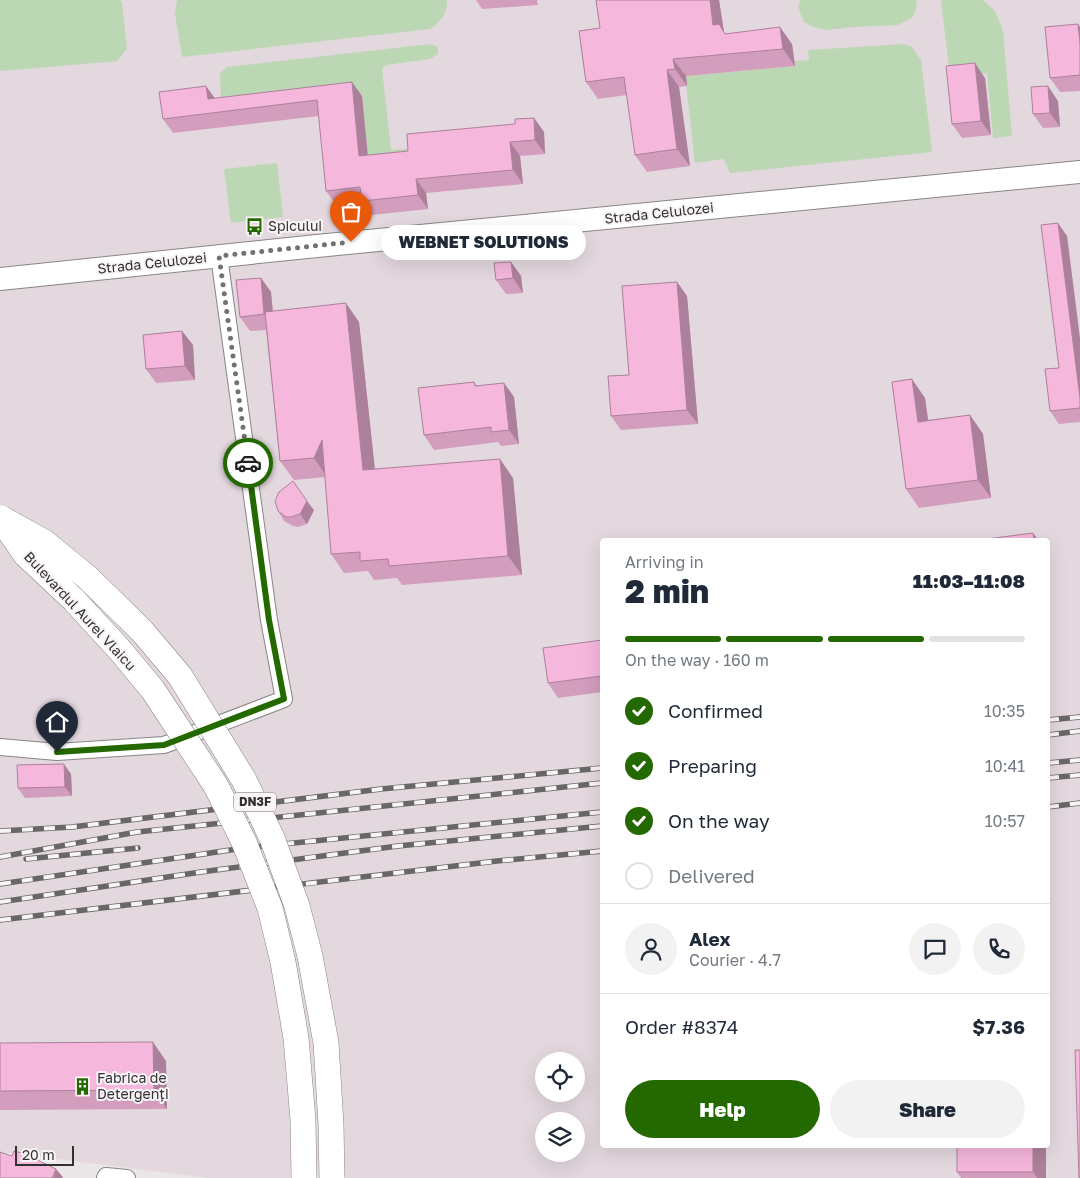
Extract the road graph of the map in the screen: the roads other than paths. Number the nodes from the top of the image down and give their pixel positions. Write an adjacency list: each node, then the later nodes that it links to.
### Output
1 (1080, 172): 2 (street, Strada Celulozei)
2 (219, 256): 3 (street, Strada Celulozei); 4 (street)
3 (0, 279)
4 (0, 747)
5 (105, 1177): 6 (street)
6 (127, 1178)
7 (304, 1178): 8 (main road, Bulevardul Aurel Vlaicu / DN3F, bridge)
8 (332, 1178)

